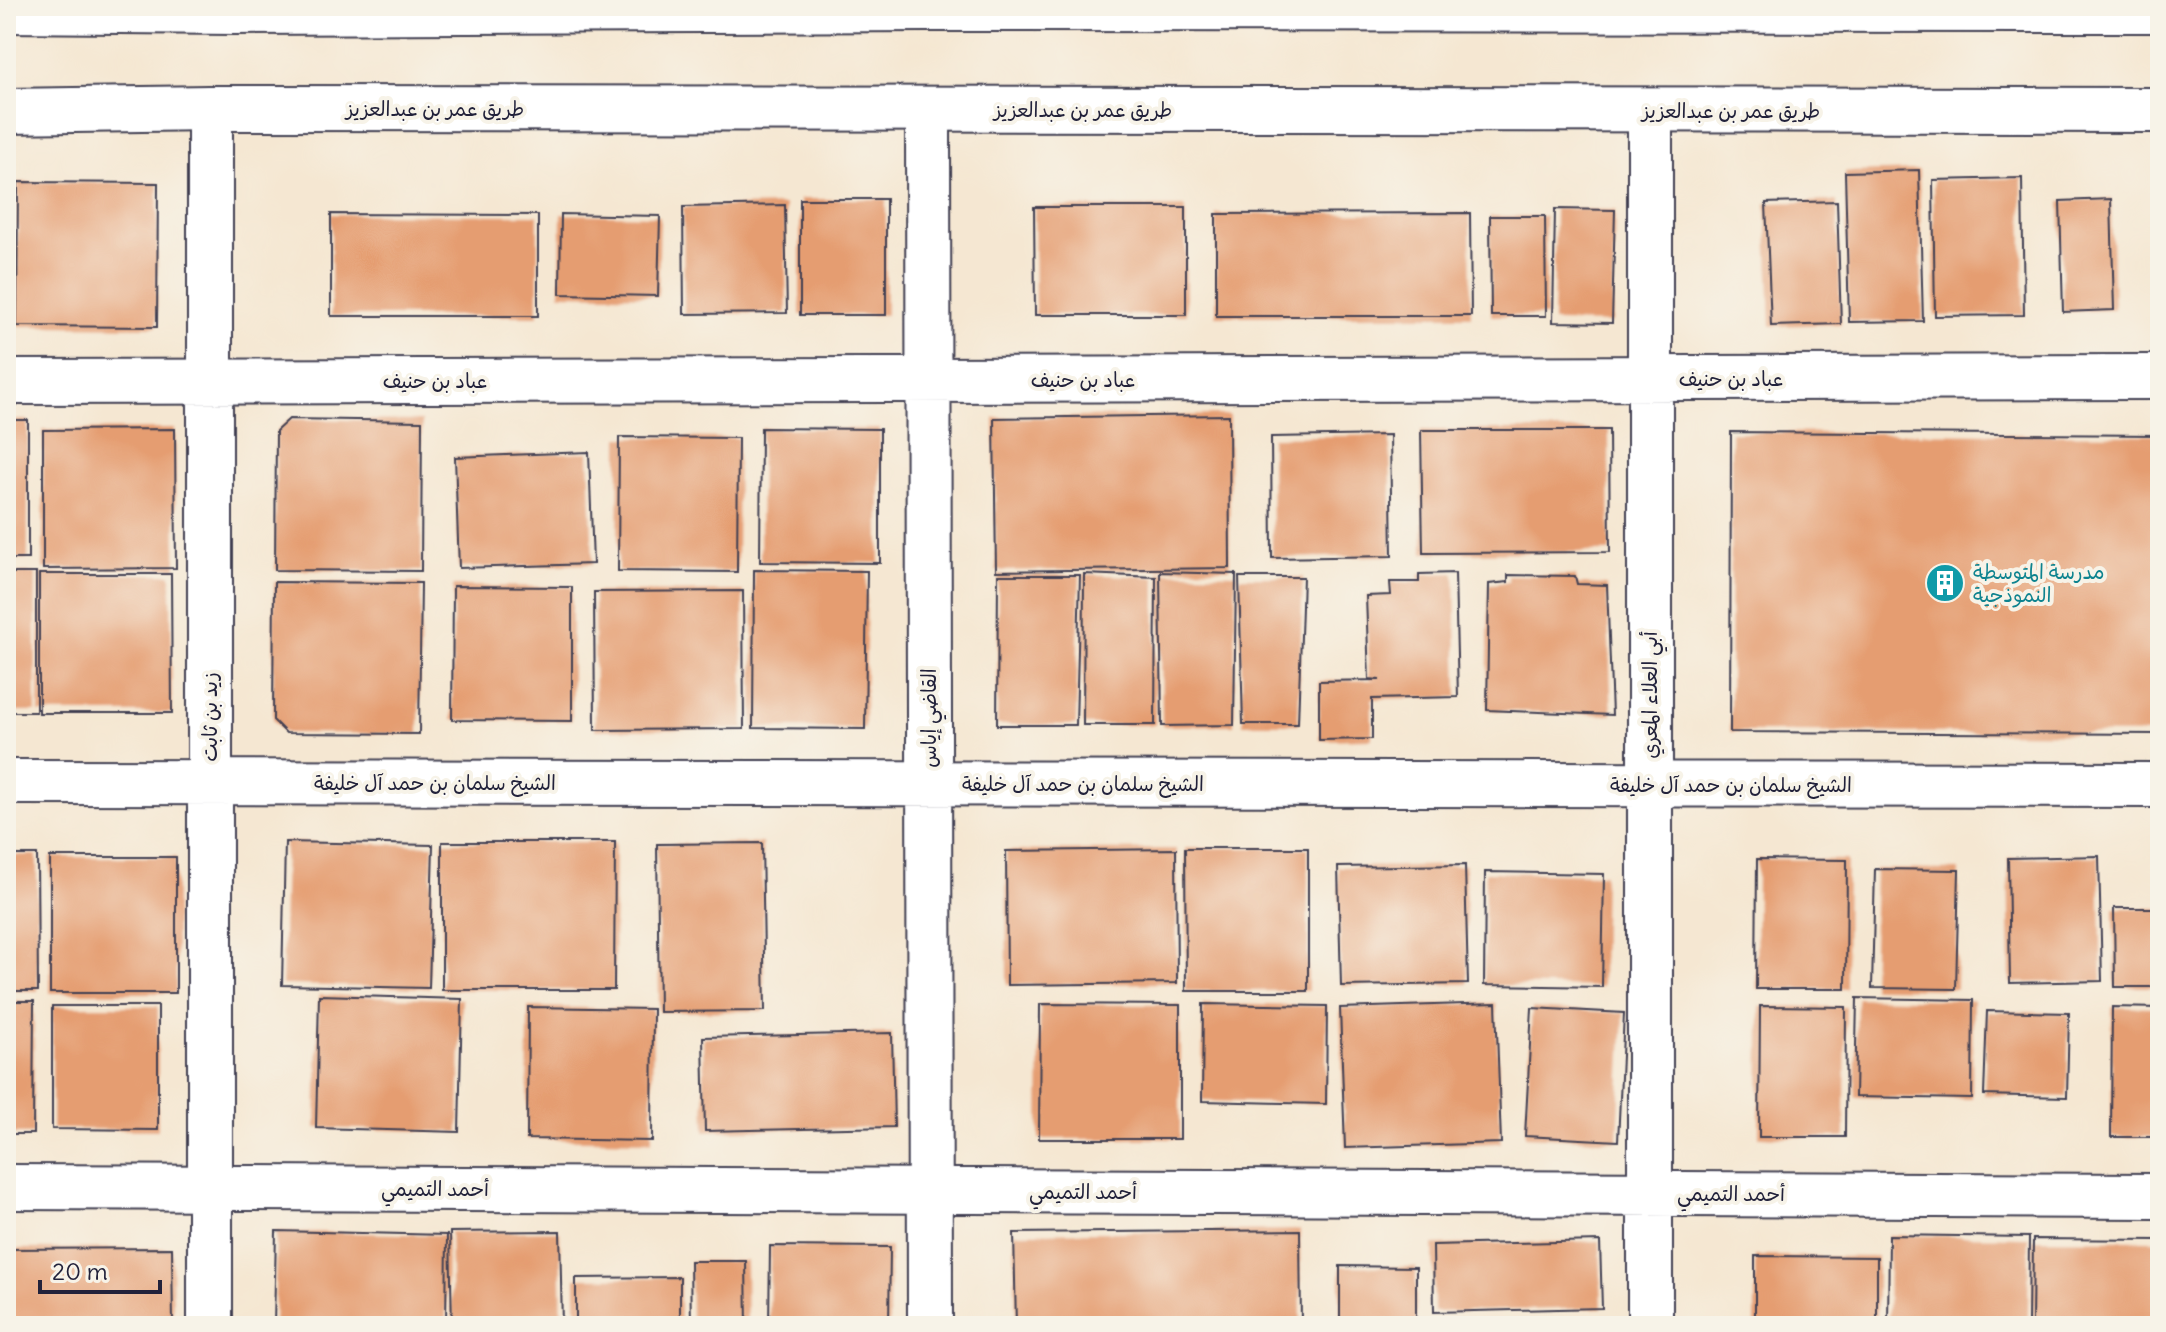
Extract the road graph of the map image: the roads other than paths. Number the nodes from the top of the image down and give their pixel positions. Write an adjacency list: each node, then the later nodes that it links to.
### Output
1 (928, 7): 2 (street); 3 (street)
2 (1305, 7): 4 (street)
3 (602, 8): 6 (street)
4 (1669, 8): 5 (street)
5 (2037, 8): 8 (street)
6 (234, 9): 7 (street)
7 (6, 10)
8 (2160, 10)
9 (210, 108): 10 (street, طريق عمر بن عبدالعزيز); 12 (street, طريق عمر بن عبدالعزيز); 17 (street, زيد بن ثابت)
10 (928, 110): 13 (street, طريق عمر بن عبدالعزيز); 16 (street, القاضي إياس)
11 (2160, 110): 13 (street, طريق عمر بن عبدالعزيز)
12 (6, 111)
13 (1650, 111): 15 (street, أبي العلاء المعري)
14 (2160, 377): 15 (street, عباد بن حنيف)
15 (1650, 379): 16 (street, عباد بن حنيف); 22 (street, أبي العلاء المعري)
16 (929, 380): 17 (street, عباد بن حنيف); 21 (street, القاضي إياس)
17 (210, 381): 18 (street, عباد بن حنيف); 20 (street, زيد بن ثابت)
18 (6, 382)
19 (6, 782): 20 (street, الشيخ سلمان بن حمد آل خليفة)
20 (210, 782): 21 (street, الشيخ سلمان بن حمد آل خليفة); 25 (street, زيد بن ثابت)
21 (929, 783): 22 (street, الشيخ سلمان بن حمد آل خليفة); 26 (street, القاضي إياس)
22 (1650, 785): 23 (street, الشيخ سلمان بن حمد آل خليفة); 27 (street, أبي العلاء المعري)
23 (2160, 785)
24 (6, 1187): 25 (street, أحمد التميمي)
25 (210, 1188): 26 (street, أحمد التميمي); 29 (street, زيد بن ثابت)
26 (930, 1191): 27 (street, أحمد التميمي); 30 (street, القاضي إياس)
27 (1650, 1194): 28 (street, أحمد التميمي); 31 (street, أبي العلاء المعري)
28 (2160, 1196)
29 (210, 1326)
30 (930, 1326)
31 (1650, 1326)

